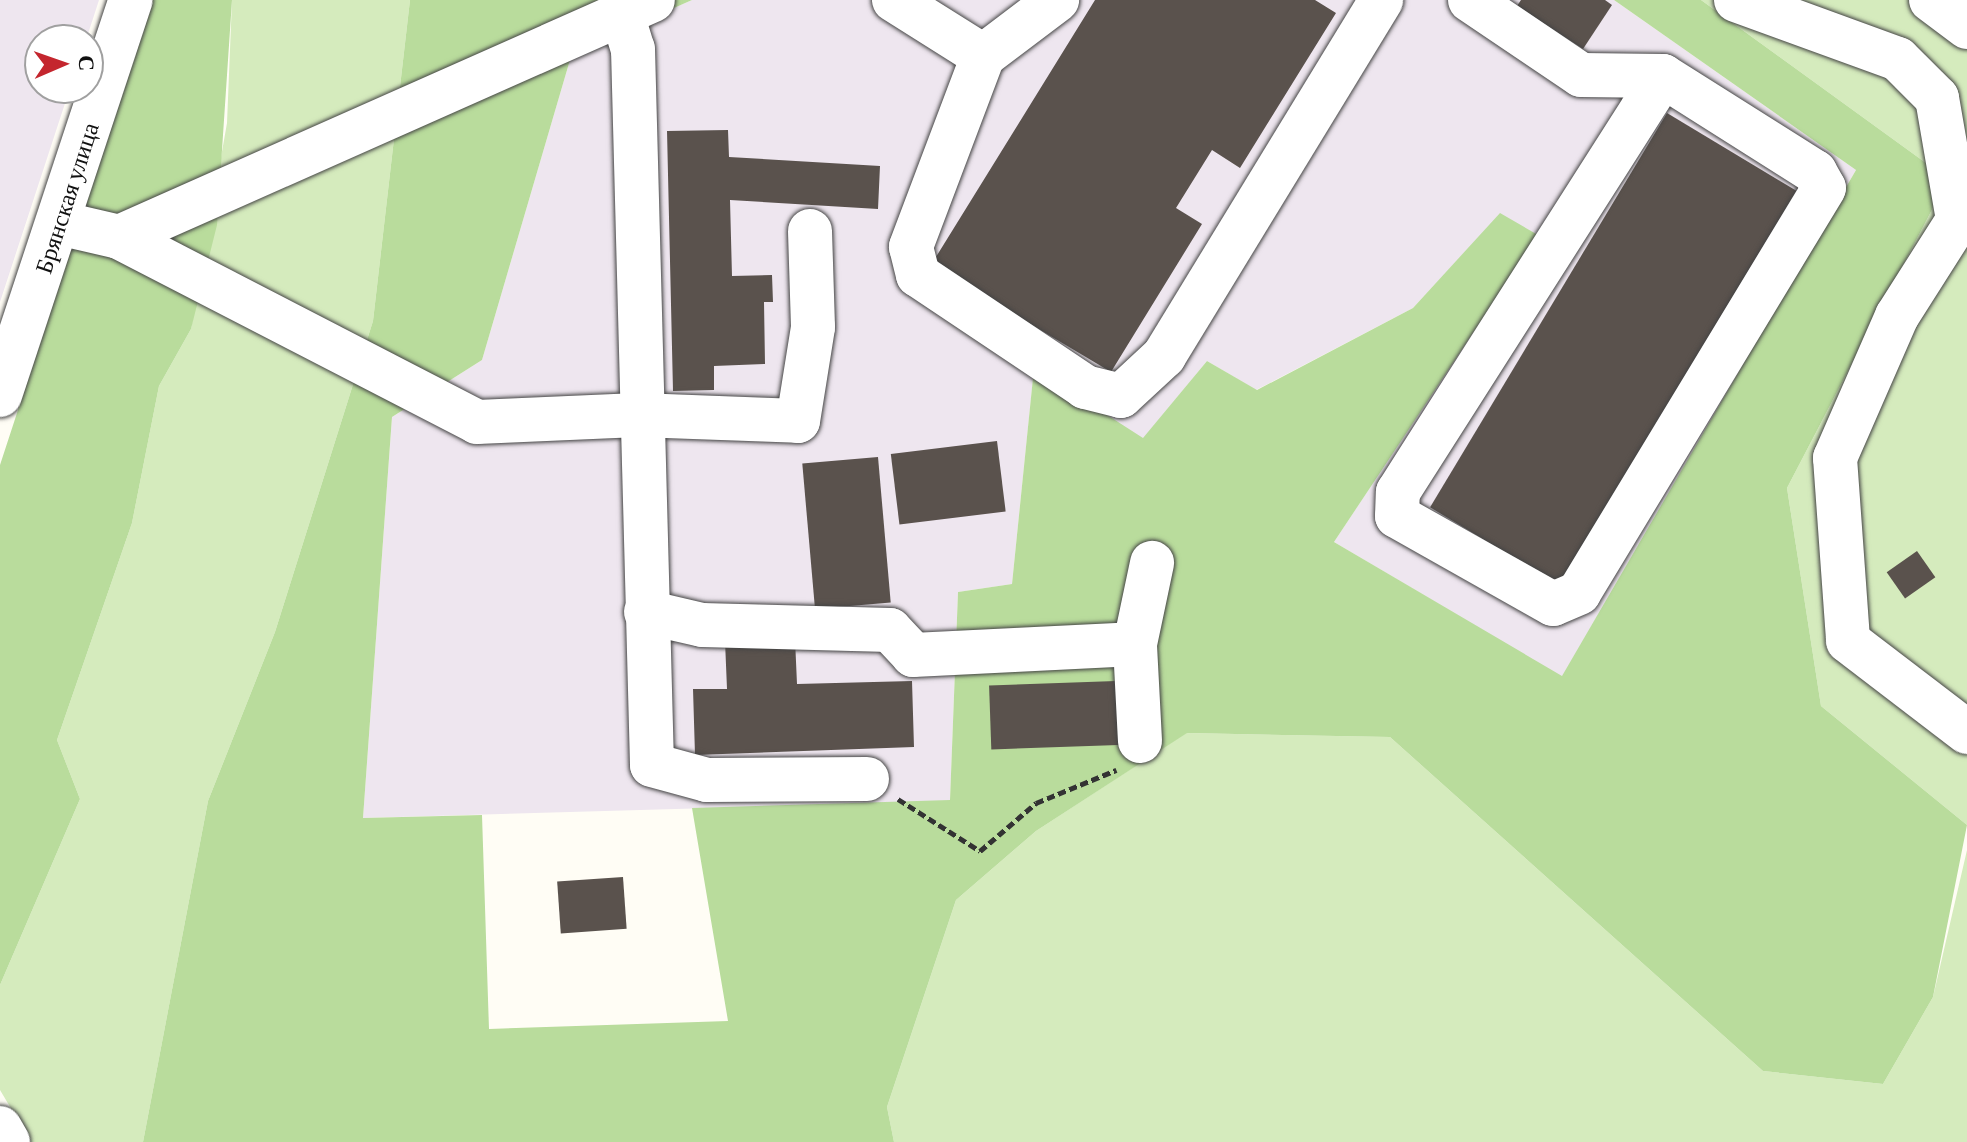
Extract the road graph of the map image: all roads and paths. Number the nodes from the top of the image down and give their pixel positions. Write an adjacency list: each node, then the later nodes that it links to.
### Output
1 (131, 0): 12 (street, Брянская улица)
2 (894, 0): 10 (street)
3 (1057, 0): 10 (street)
4 (1381, 0): 10 (street)
5 (1470, 0): 11 (street)
6 (1736, 0): 13 (street)
7 (1931, 0): 9 (street)
8 (637, 7): 15 (street); 17 (street)
9 (1967, 27)
10 (983, 56)
11 (1663, 76): 11 (street)
12 (59, 223): 15 (street); 16 (street, Брянская улица)
13 (1962, 223): 21 (street)
14 (810, 231): 17 (street)
15 (119, 237): 17 (street)
16 (0, 395)
17 (638, 415): 19 (street)
18 (1152, 563): 20 (street)
19 (646, 612): 20 (street); 23 (street)
20 (1135, 644): 22 (street)
21 (1967, 732)
22 (1140, 741): 23 (path)
23 (867, 779)
24 (0, 1128): 25 (street)
25 (8, 1142)

